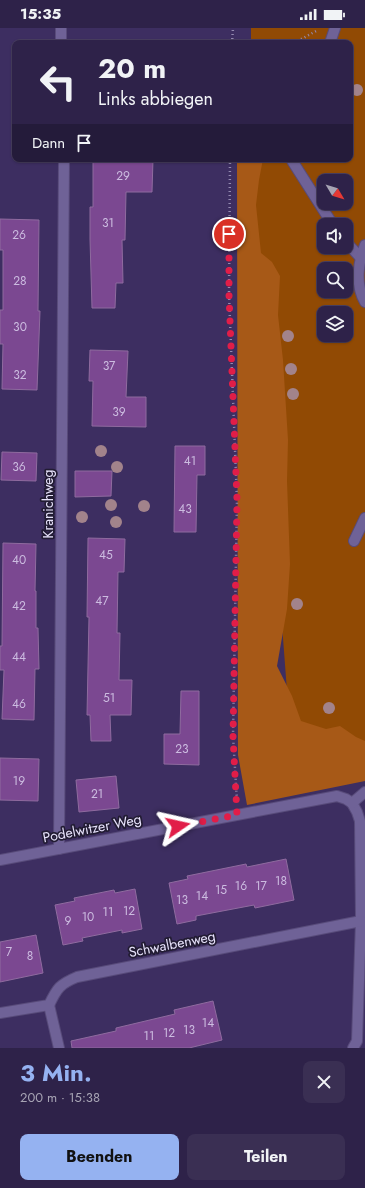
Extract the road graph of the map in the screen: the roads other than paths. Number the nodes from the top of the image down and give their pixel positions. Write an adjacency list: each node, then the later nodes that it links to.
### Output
1 (61, 28): 3 (street)
2 (335, 28): 4 (street)
3 (61, 40)
4 (331, 40)
5 (64, 162): 16 (street, Kranichweg)
6 (293, 162): 7 (street)
7 (329, 218)
8 (365, 246): 10 (street)
9 (353, 250): 10 (street)
10 (360, 257): 11 (street)
11 (365, 302)
12 (365, 518): 13 (street)
13 (354, 541)
14 (365, 792): 15 (street)
15 (352, 803): 16 (street, Podelwitzer Weg); 18 (street)
16 (59, 849): 17 (street, Podelwitzer Weg)
17 (0, 860)
18 (362, 921): 19 (street, Schwalbenweg); 22 (street)
19 (49, 1005): 20 (street); 21 (street)
20 (0, 1013)
21 (58, 1048)
22 (353, 1048)

